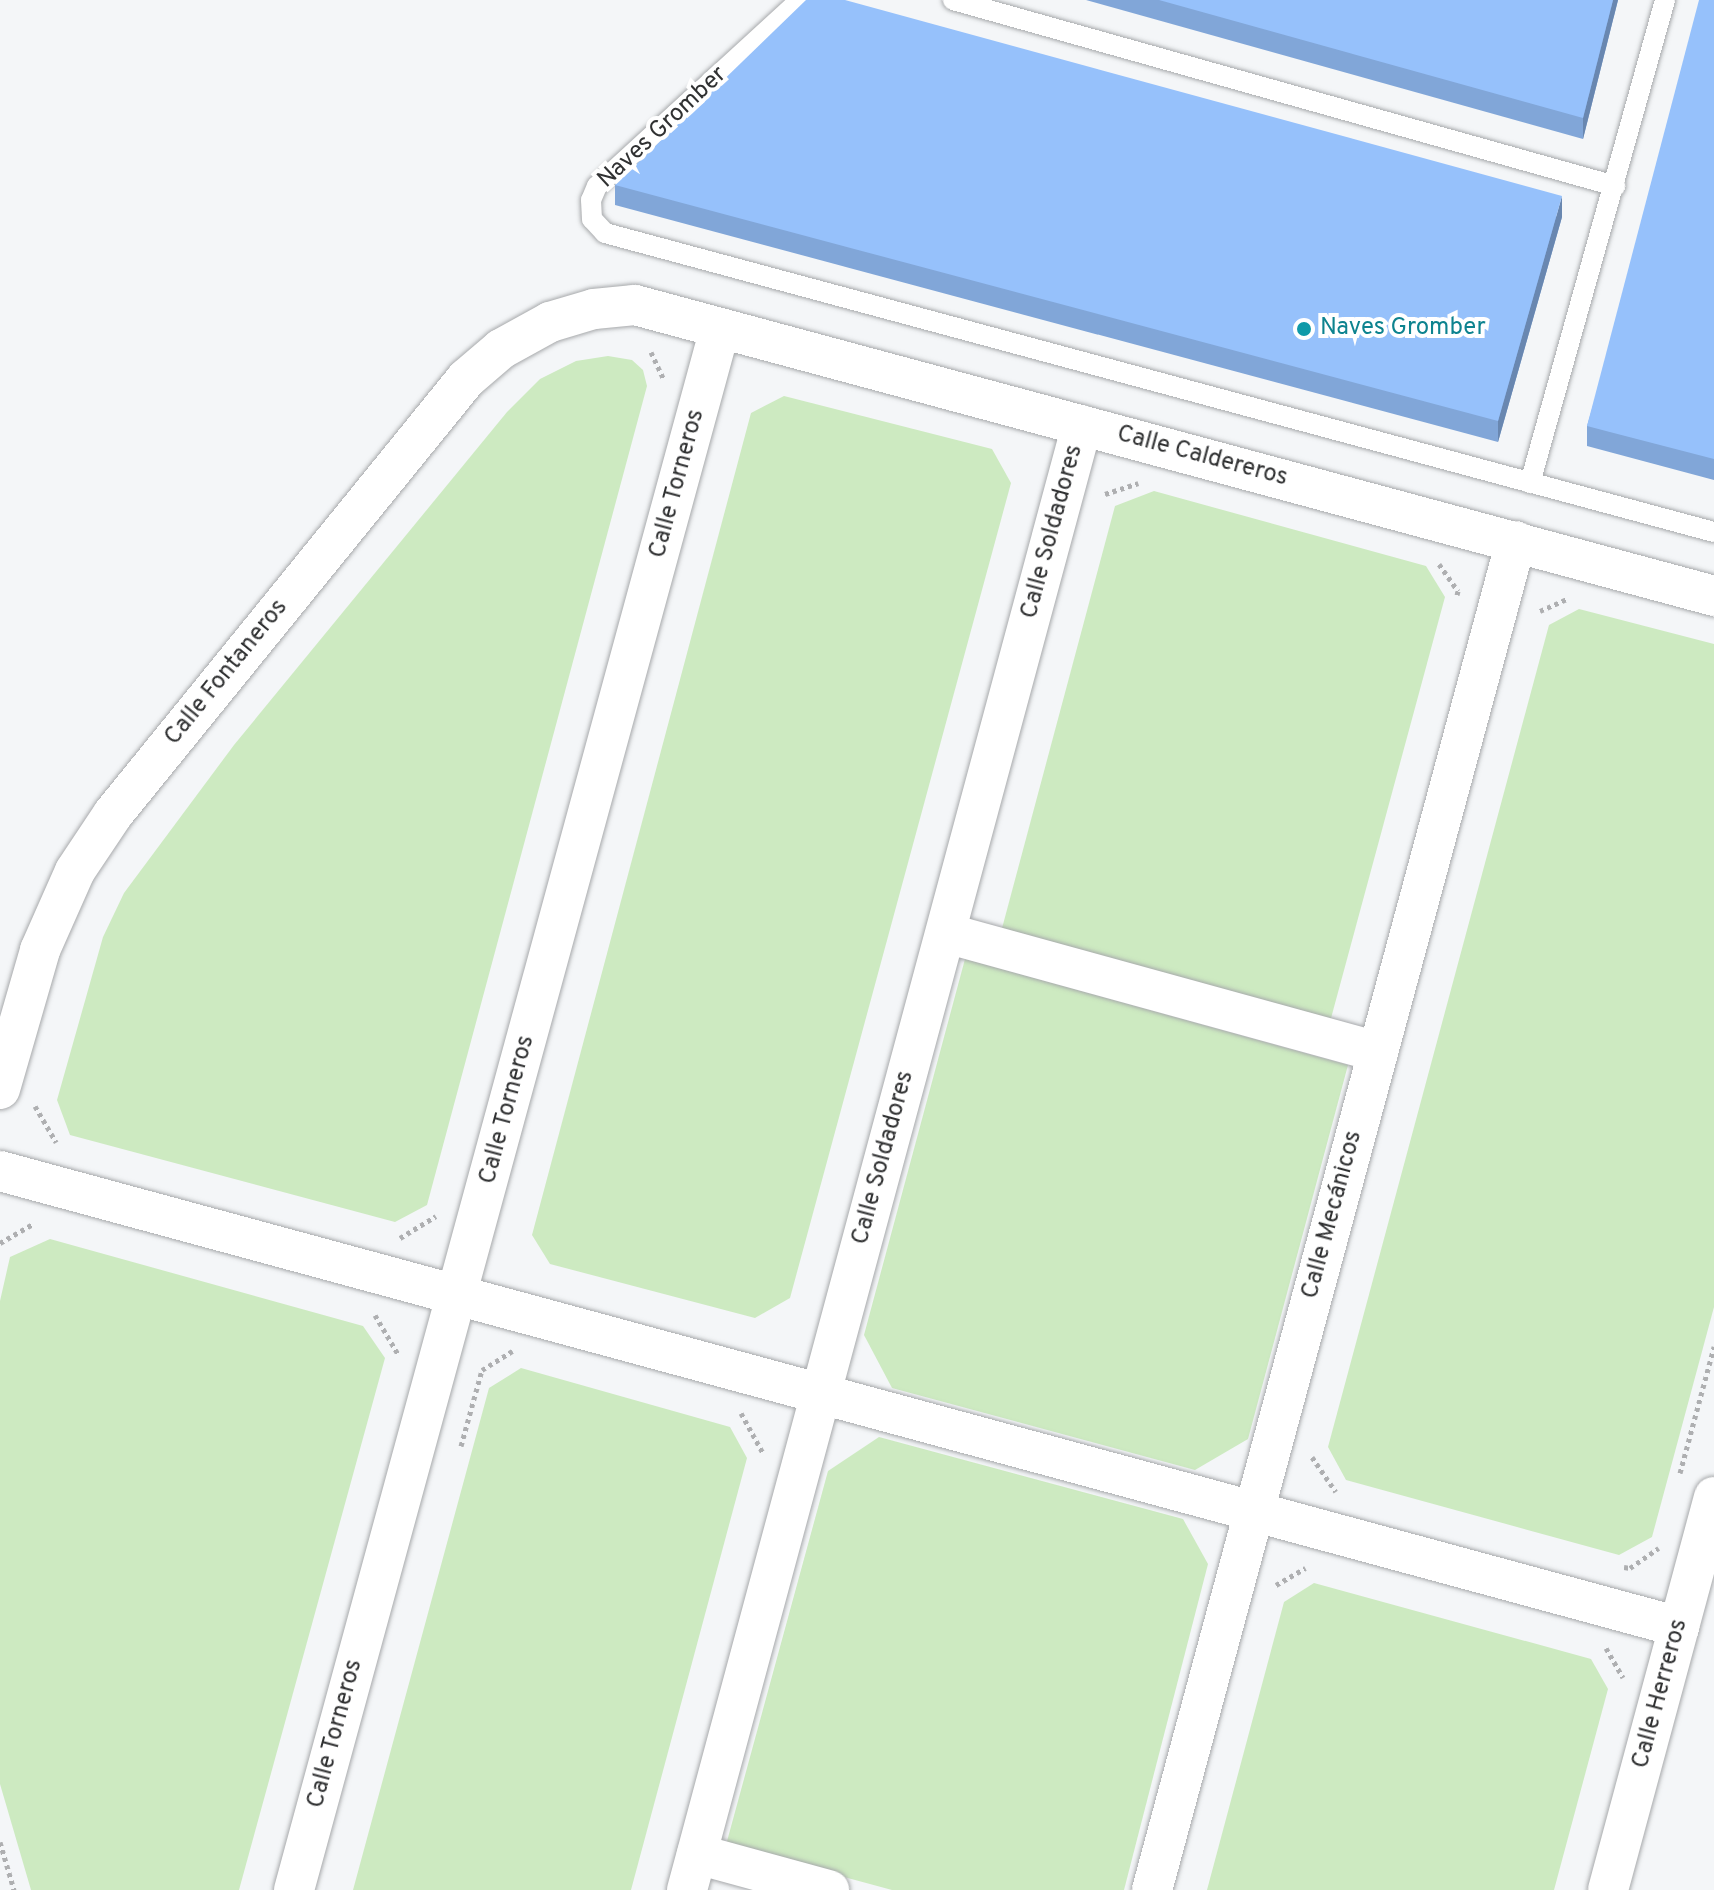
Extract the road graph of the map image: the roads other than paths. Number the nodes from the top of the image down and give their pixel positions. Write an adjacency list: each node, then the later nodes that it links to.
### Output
1 (800, 0): 8 (lane, Naves Gromber)
2 (953, 0): 4 (lane)
3 (1665, 0): 4 (lane)
4 (1615, 186): 8 (lane)
5 (550, 322): 6 (street, Calle Caldereros); 14 (street, Calle Fontaneros)
6 (720, 329): 7 (street, Calle Caldereros); 16 (street, Calle Torneros)
7 (1082, 425): 10 (street, Calle Caldereros); 12 (street, Calle Soldadores)
8 (1530, 483): 9 (lane, Naves Gromber)
9 (1714, 532)
10 (1516, 541): 11 (street, Calle Caldereros); 13 (street, Calle Mecánicos)
11 (1714, 596)
12 (946, 933): 13 (street); 17 (street, Calle Soldadores)
13 (1378, 1052): 19 (street, Calle Mecánicos)
14 (19, 1090)
15 (0, 1171): 16 (street)
16 (458, 1294): 17 (street); 22 (street, Calle Torneros)
17 (820, 1396): 19 (street); 21 (street, Calle Soldadores)
18 (1714, 1497): 20 (street, Calle Herreros)
19 (1253, 1513): 20 (street); 24 (street, Calle Mecánicos)
20 (1679, 1627): 25 (street, Calle Herreros)
21 (692, 1872): 23 (street)
22 (294, 1890)
23 (829, 1890)
24 (1152, 1890)
25 (1608, 1890)

